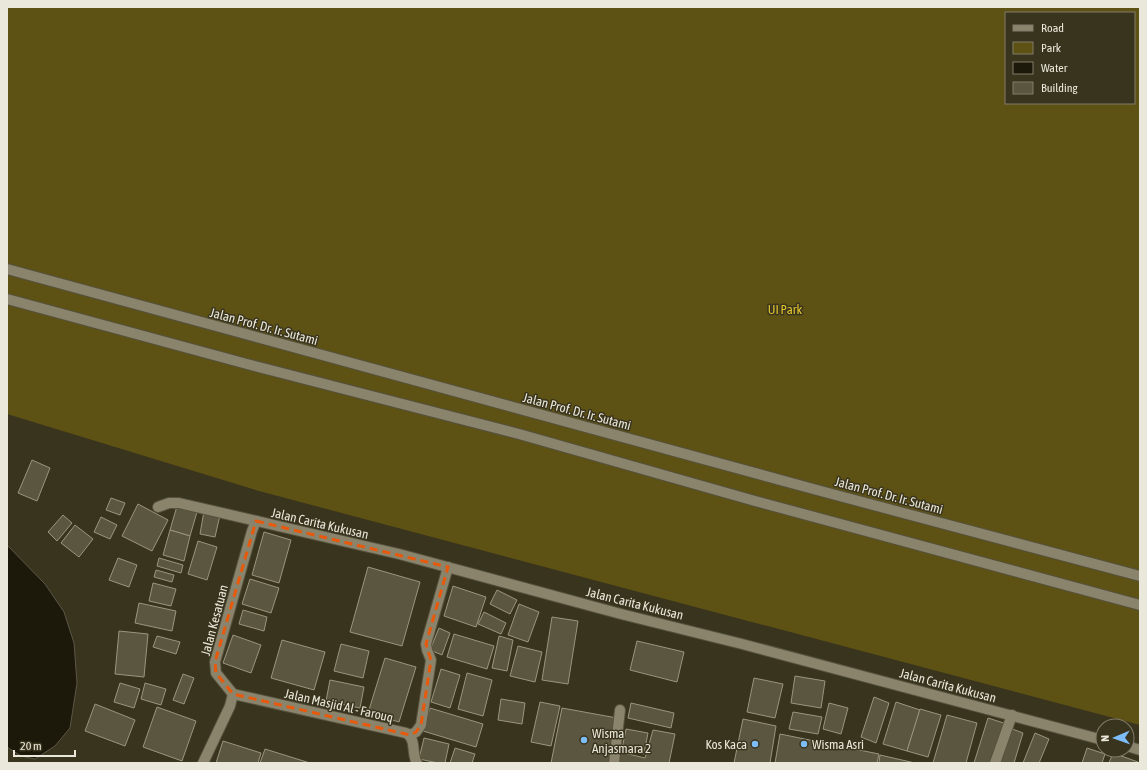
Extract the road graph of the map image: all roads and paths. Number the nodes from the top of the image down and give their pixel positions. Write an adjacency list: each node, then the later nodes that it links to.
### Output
1 (7, 269): 6 (street, Jalan Prof. Dr. Ir. Sutami)
2 (7, 299): 7 (street)
3 (158, 507): 4 (street, Jalan Carita Kukusan)
4 (256, 522): 5 (street, Jalan Carita Kukusan); 8 (street, Jalan Kesatuan)
5 (448, 567): 10 (street, Jalan Carita Kukusan); 11 (street)
6 (1140, 576)
7 (1140, 605)
8 (233, 694): 11 (street, Jalan Masjid Al - Farouq); 13 (street)
9 (620, 710): 15 (street)
10 (1012, 715): 12 (street, Jalan Carita Kukusan); 16 (street)
11 (410, 735): 14 (street)
12 (1095, 738)
13 (203, 763)
14 (417, 763)
15 (614, 763)
16 (995, 763)

